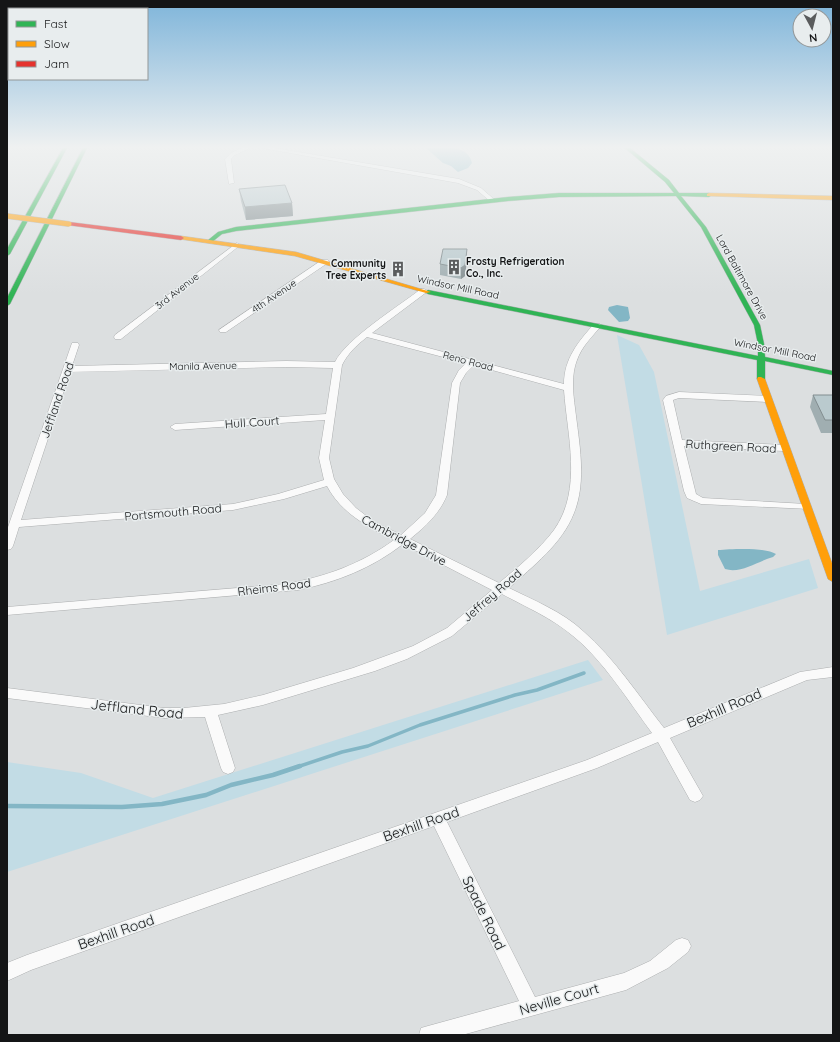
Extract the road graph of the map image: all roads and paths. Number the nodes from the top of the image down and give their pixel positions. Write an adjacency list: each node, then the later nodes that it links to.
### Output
1 (38, 197): 12 (main road)
2 (61, 197): 15 (main road)
3 (488, 197): 8 (street)
4 (554, 197): 8 (main road)
5 (680, 197): 21 (main road, Lord Baltimore Drive)
6 (763, 197): 7 (main road)
7 (833, 198)
8 (493, 201): 10 (main road)
9 (7, 216): 10 (main road, Windsor Mill Road, bridge)
10 (210, 241): 11 (main road, Windsor Mill Road)
11 (237, 245): 13 (main road, Windsor Mill Road); 19 (street, 3rd Avenue)
12 (7, 254)
13 (325, 262): 14 (main road, Windsor Mill Road); 17 (street, 4th Avenue)
14 (424, 292): 16 (main road, Windsor Mill Road); 18 (street, Cambridge Drive)
15 (7, 304)
16 (597, 326): 21 (main road, Windsor Mill Road); 26 (street, Jeffrey Road)
17 (223, 330)
18 (366, 334): 22 (street, Reno Road); 23 (street, Cambridge Drive)
19 (118, 337)
20 (75, 345): 24 (street, Jeffland Road)
21 (761, 358): 25 (main road, Windsor Mill Road); 27 (main road, Lord Baltimore Drive)
22 (472, 362): 26 (street, Reno Road); 35 (street, Rheims Road)
23 (338, 365): 24 (street, Manila Avenue); 28 (street, Cambridge Drive)
24 (68, 369): 34 (street, Jeffland Road)
25 (833, 373)
26 (569, 388): 38 (street, Jeffrey Road)
27 (767, 399): 30 (street); 31 (main road, Lord Baltimore Drive)
28 (330, 417): 29 (street, Hull Court); 32 (street, Cambridge Drive)
29 (175, 427)
30 (677, 443): 31 (street, Ruthgreen Road); 33 (street)
31 (784, 448): 33 (main road, Lord Baltimore Drive)
32 (329, 482): 34 (street, Portsmouth Road); 35 (street, Cambridge Drive)
33 (806, 507): 37 (main road, Lord Baltimore Drive)
34 (14, 524): 36 (street, Jeffland Road)
35 (401, 539): 38 (street, Cambridge Drive); 39 (street, Rheims Road)
36 (7, 546)
37 (833, 579)
38 (500, 590): 42 (street, Jeffrey Road); 43 (street, Cambridge Drive)
39 (7, 610)
40 (833, 672): 43 (street, Bexhill Road)
41 (7, 693): 42 (street, Jeffland Road)
42 (210, 712): 44 (street)
43 (661, 735): 45 (street, Cambridge Drive); 46 (street, Bexhill Road)
44 (228, 768)
45 (695, 796)
46 (438, 819): 48 (street, Bexhill Road); 49 (street, Spade Road)
47 (682, 946): 49 (street, Neville Court)
48 (7, 972)
49 (531, 1007): 50 (street, Neville Court)
50 (428, 1035)

